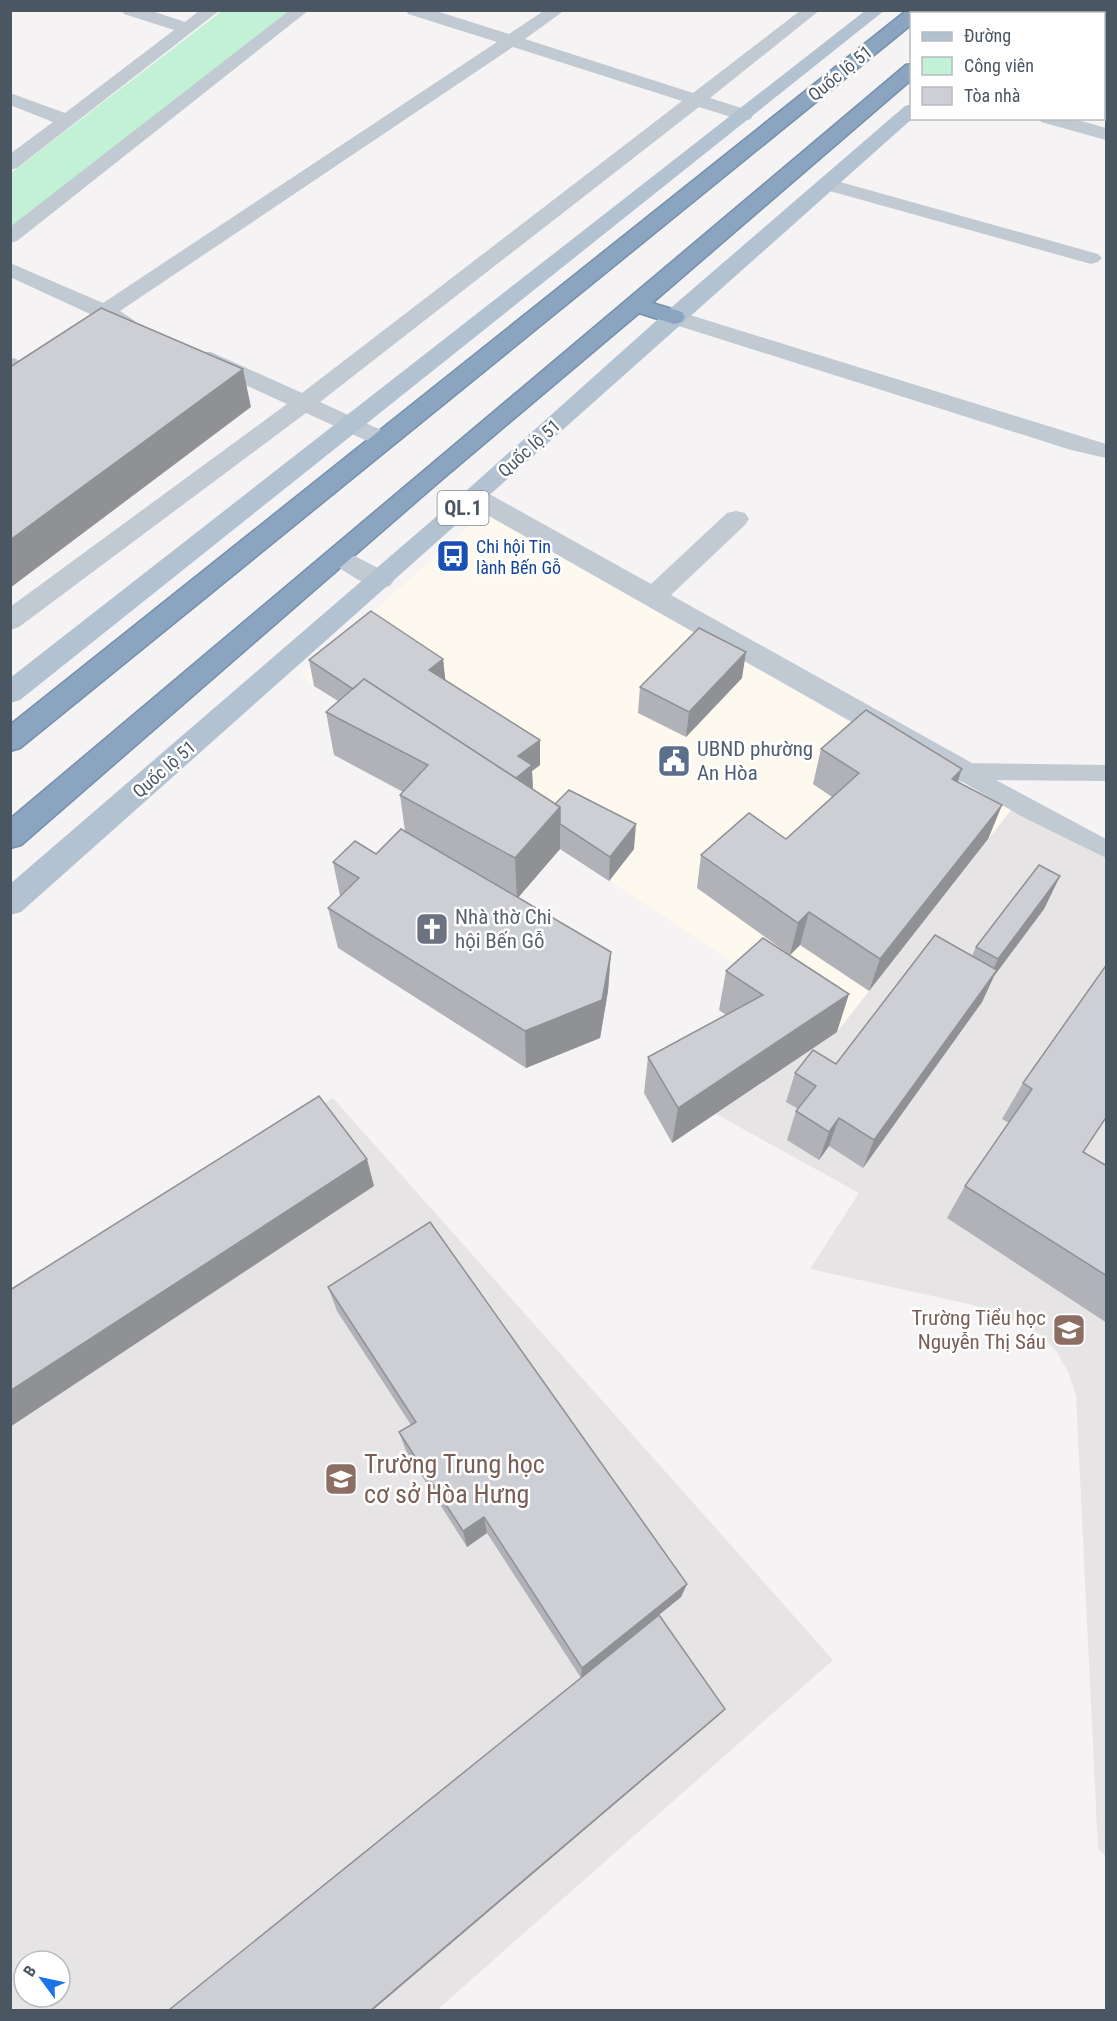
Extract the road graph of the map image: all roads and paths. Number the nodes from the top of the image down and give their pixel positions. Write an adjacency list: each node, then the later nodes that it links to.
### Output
1 (130, 10): 9 (street)
2 (212, 10): 9 (street)
3 (301, 10): 21 (street)
4 (414, 10): 10 (street)
5 (557, 10): 10 (street)
6 (812, 10): 13 (street)
7 (877, 10): 15 (main road, Quốc lộ 51)
8 (910, 16): 31 (highway, Quốc lộ 51)
9 (188, 29): 17 (street)
10 (510, 41): 13 (street); 25 (street)
11 (910, 71): 24 (highway, Quốc lộ 51 / QL.1)
12 (10, 98): 17 (street)
13 (697, 99): 15 (street); 29 (street)
14 (910, 112): 20 (main road, Quốc lộ 51 / QL.1)
15 (744, 115): 30 (main road, Quốc lộ 51)
16 (1055, 120): 18 (street)
17 (67, 121): 19 (street)
18 (1107, 134)
19 (10, 164)
20 (826, 184): 22 (street); 26 (main road, Quốc lộ 51 / QL.1)
21 (10, 237)
22 (1091, 258)
23 (10, 269): 25 (street)
24 (636, 305): 26 (highway); 35 (highway, Quốc lộ 51 / QL.1)
25 (104, 312): 27 (street)
26 (674, 316): 32 (street); 33 (main road, Quốc lộ 51 / QL.1)
27 (146, 331)
28 (188, 350): 29 (street)
29 (304, 403): 30 (street); 38 (street)
30 (352, 424): 31 (street); 39 (main road, Quốc lộ 51)
31 (384, 440): 40 (highway, Quốc lộ 51)
32 (1107, 451)
33 (475, 497): 36 (main road, Quốc lộ 51 / QL.1); 37 (street)
34 (736, 519): 37 (street)
35 (339, 556): 36 (street); 43 (highway, Quốc lộ 51 / QL.1)
36 (381, 580): 45 (main road, Quốc lộ 51 / QL.1)
37 (652, 598): 41 (street)
38 (10, 621)
39 (10, 693)
40 (10, 741)
41 (962, 771): 42 (lane); 44 (lane)
42 (1107, 773)
43 (10, 837)
44 (1107, 849)
45 (10, 903)

